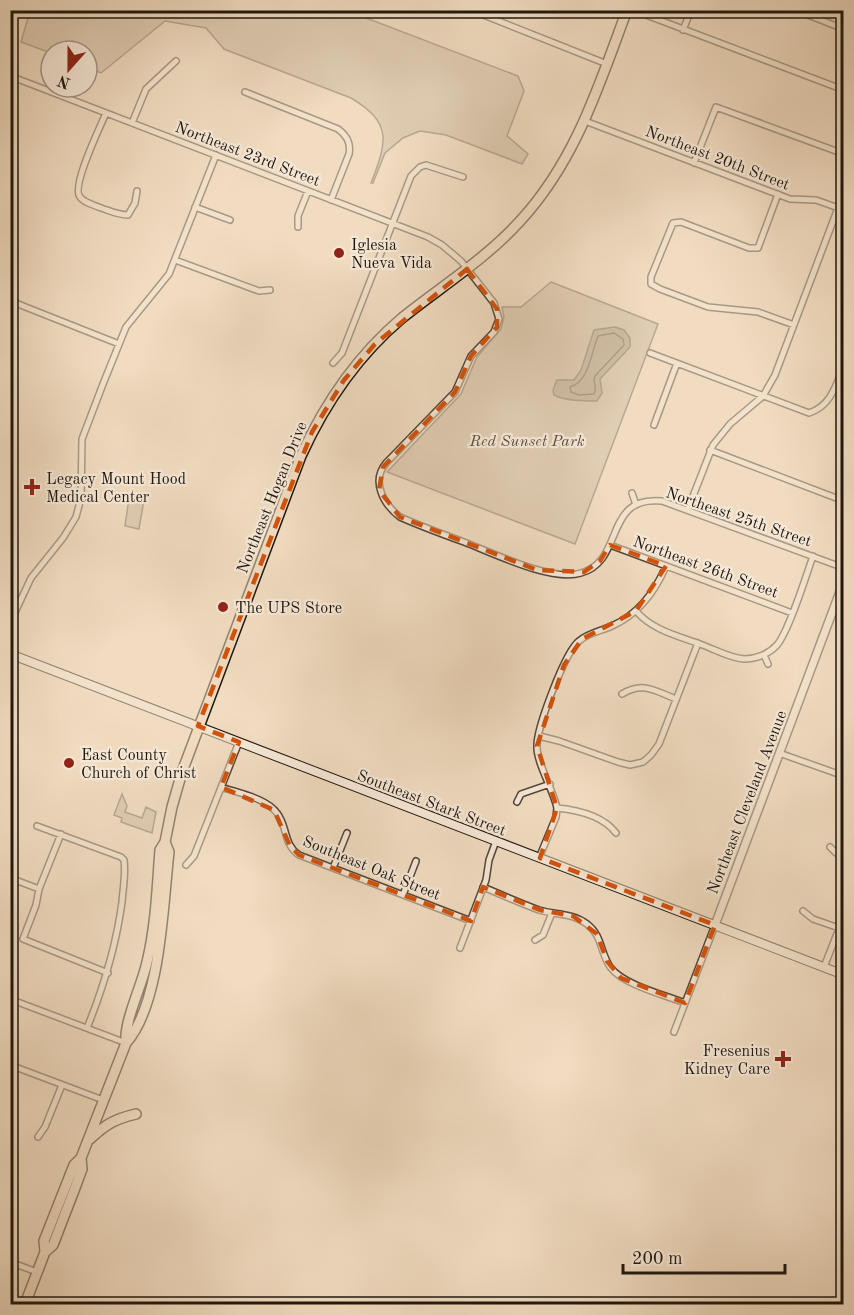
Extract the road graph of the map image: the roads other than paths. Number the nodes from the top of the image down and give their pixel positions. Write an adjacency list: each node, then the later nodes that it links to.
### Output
1 (471, 10): 9 (street)
2 (627, 10): 9 (highway, Northeast Hogan Drive)
3 (633, 10): 7 (street)
4 (691, 10): 7 (street)
5 (795, 10): 6 (street)
6 (843, 29)
7 (683, 30): 11 (street)
8 (176, 62): 15 (street)
9 (607, 64): 14 (highway, Northeast Hogan Drive)
10 (10, 76): 13 (street, Northeast 23rd Street)
11 (843, 90)
12 (245, 92): 24 (street)
13 (106, 113): 15 (street, Northeast 23rd Street); 20 (street)
14 (585, 121): 18 (street, Northeast 20th Street); 31 (highway, Northeast Hogan Drive)
15 (132, 123): 17 (street, Northeast 23rd Street)
16 (843, 154): 18 (street)
17 (216, 155): 21 (street, Northeast 23rd Street); 25 (street)
18 (694, 163): 23 (street, Northeast 20th Street)
19 (463, 177): 28 (street)
20 (137, 190)
21 (308, 191): 24 (street, Northeast 23rd Street); 29 (street)
22 (843, 192): 26 (street)
23 (778, 194): 26 (street, Northeast 20th Street); 34 (street)
24 (331, 200): 28 (street, Northeast 23rd Street)
25 (195, 207): 27 (street); 30 (street)
26 (841, 209): 34 (street)
27 (230, 220)
28 (393, 223): 31 (street, Northeast 23rd Street); 37 (street)
29 (298, 227)
30 (175, 260): 32 (street); 35 (street)
31 (467, 269): 47 (street, Northeast 23rd Street); 61 (highway, Northeast Hogan Drive)
32 (270, 290)
33 (14, 302): 35 (street)
34 (794, 325): 40 (street)
35 (119, 344): 54 (street)
36 (650, 353): 38 (street)
37 (333, 363)
38 (677, 363): 40 (street); 41 (street)
39 (843, 366): 40 (street)
40 (763, 396): 42 (street)
41 (654, 425)
42 (710, 450): 44 (street); 46 (street)
43 (632, 493): 45 (street)
44 (843, 501)
45 (636, 505): 46 (street, Northeast 25th Street); 47 (street)
46 (688, 509): 48 (street, Northeast 25th Street)
47 (610, 545): 49 (street, Northeast 26th Street)
48 (813, 556): 50 (street, Northeast 25th Street); 53 (street)
49 (666, 566): 52 (street); 53 (street, Northeast 26th Street)
50 (843, 568)
51 (843, 581): 64 (street, Northeast Cleveland Avenue)
52 (636, 611): 55 (street); 62 (street)
53 (792, 613): 57 (street)
54 (10, 623)
55 (698, 644): 57 (street); 60 (street)
56 (10, 654): 61 (main road, Southeast Stark Street)
57 (764, 655): 58 (street)
58 (768, 664)
59 (622, 694): 60 (street)
60 (676, 699): 65 (street)
61 (198, 726): 63 (main road, Southeast Stark Street); 106 (highway, Northeast Hogan Drive)
62 (538, 736): 65 (street); 68 (street)
63 (239, 742): 69 (street); 77 (main road, Southeast Stark Street)
64 (779, 753): 67 (street); 93 (street, Northeast Cleveland Avenue)
65 (643, 762): 66 (street)
66 (646, 770)
67 (843, 776)
68 (550, 784): 70 (street); 71 (street)
69 (221, 787): 76 (street, Southeast Oak Street); 83 (street)
70 (517, 802)
71 (557, 807): 74 (street); 81 (street)
72 (37, 826): 75 (street)
73 (347, 833): 84 (street)
74 (616, 833)
75 (61, 834): 87 (street); 100 (street)
76 (286, 840): 78 (street); 84 (street, Southeast Oak Street)
77 (496, 841): 81 (main road, Southeast Stark Street); 86 (street)
78 (280, 843)
79 (830, 847): 80 (street)
80 (843, 856)
81 (540, 858): 93 (main road, Southeast Stark Street)
82 (416, 861): 88 (street)
83 (186, 866)
84 (333, 868): 88 (street, Southeast Oak Street)
85 (10, 878): 87 (street)
86 (483, 887): 90 (street); 92 (street)
87 (39, 889): 100 (street)
88 (403, 895): 92 (street, Southeast Oak Street)
89 (803, 911): 94 (street)
90 (552, 913): 96 (street); 97 (street)
91 (843, 916): 94 (street)
92 (471, 921): 98 (street)
93 (715, 925): 99 (main road, Southeast Stark Street); 103 (street, Northeast Cleveland Avenue)
94 (839, 928): 99 (street)
95 (607, 936): 97 (street)
96 (535, 940)
97 (601, 940): 103 (street)
98 (460, 948)
99 (824, 967): 101 (main road, Southeast Stark Street)
100 (108, 974): 104 (street)
101 (843, 975)
102 (10, 996): 104 (street)
103 (685, 1003): 105 (street, Northeast Cleveland Avenue)
104 (87, 1028): 106 (street)
105 (674, 1032)
106 (126, 1043): 109 (highway, Northeast Hogan Drive)
107 (10, 1065): 108 (street)
108 (62, 1085): 109 (street); 111 (street)
109 (103, 1100): 112 (highway, Northeast Hogan Drive)
110 (136, 1114): 112 (highway)
111 (38, 1137)
112 (88, 1140): 114 (highway, Northeast Hogan Drive)
113 (10, 1262): 114 (street)
114 (38, 1272): 115 (highway, Northeast Hogan Drive)
115 (25, 1305)

